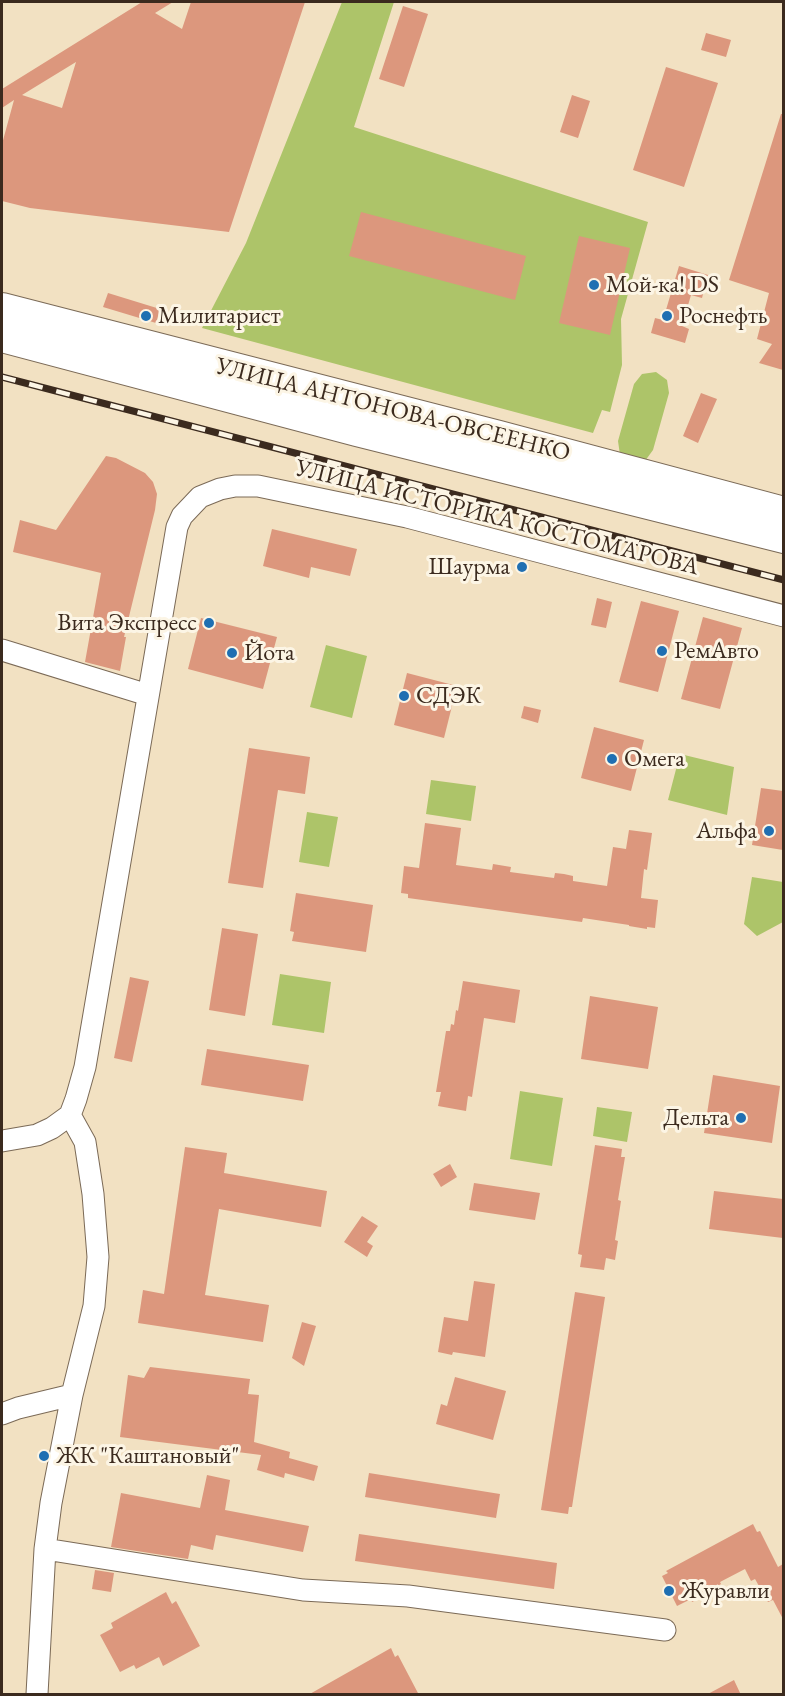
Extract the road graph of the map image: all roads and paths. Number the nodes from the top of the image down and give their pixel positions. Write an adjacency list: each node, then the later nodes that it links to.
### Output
1 (2, 309): 3 (highway, УЛИЦА АНТОНОВА-ОВСЕЕНКО)
2 (2, 336): 4 (highway, УЛИЦА АНТОНОВА-ОВСЕЕНКО)
3 (783, 513)
4 (783, 537)
5 (783, 616): 7 (street, УЛИЦА ИСТОРИКА КОСТОМАРОВА)
6 (2, 650): 7 (street)
7 (148, 695): 8 (street)
8 (73, 1107): 9 (street); 10 (street)
9 (2, 1141)
10 (72, 1395): 11 (street); 12 (street)
11 (2, 1414)
12 (45, 1549): 13 (street); 14 (street)
13 (665, 1630)
14 (37, 1695)

